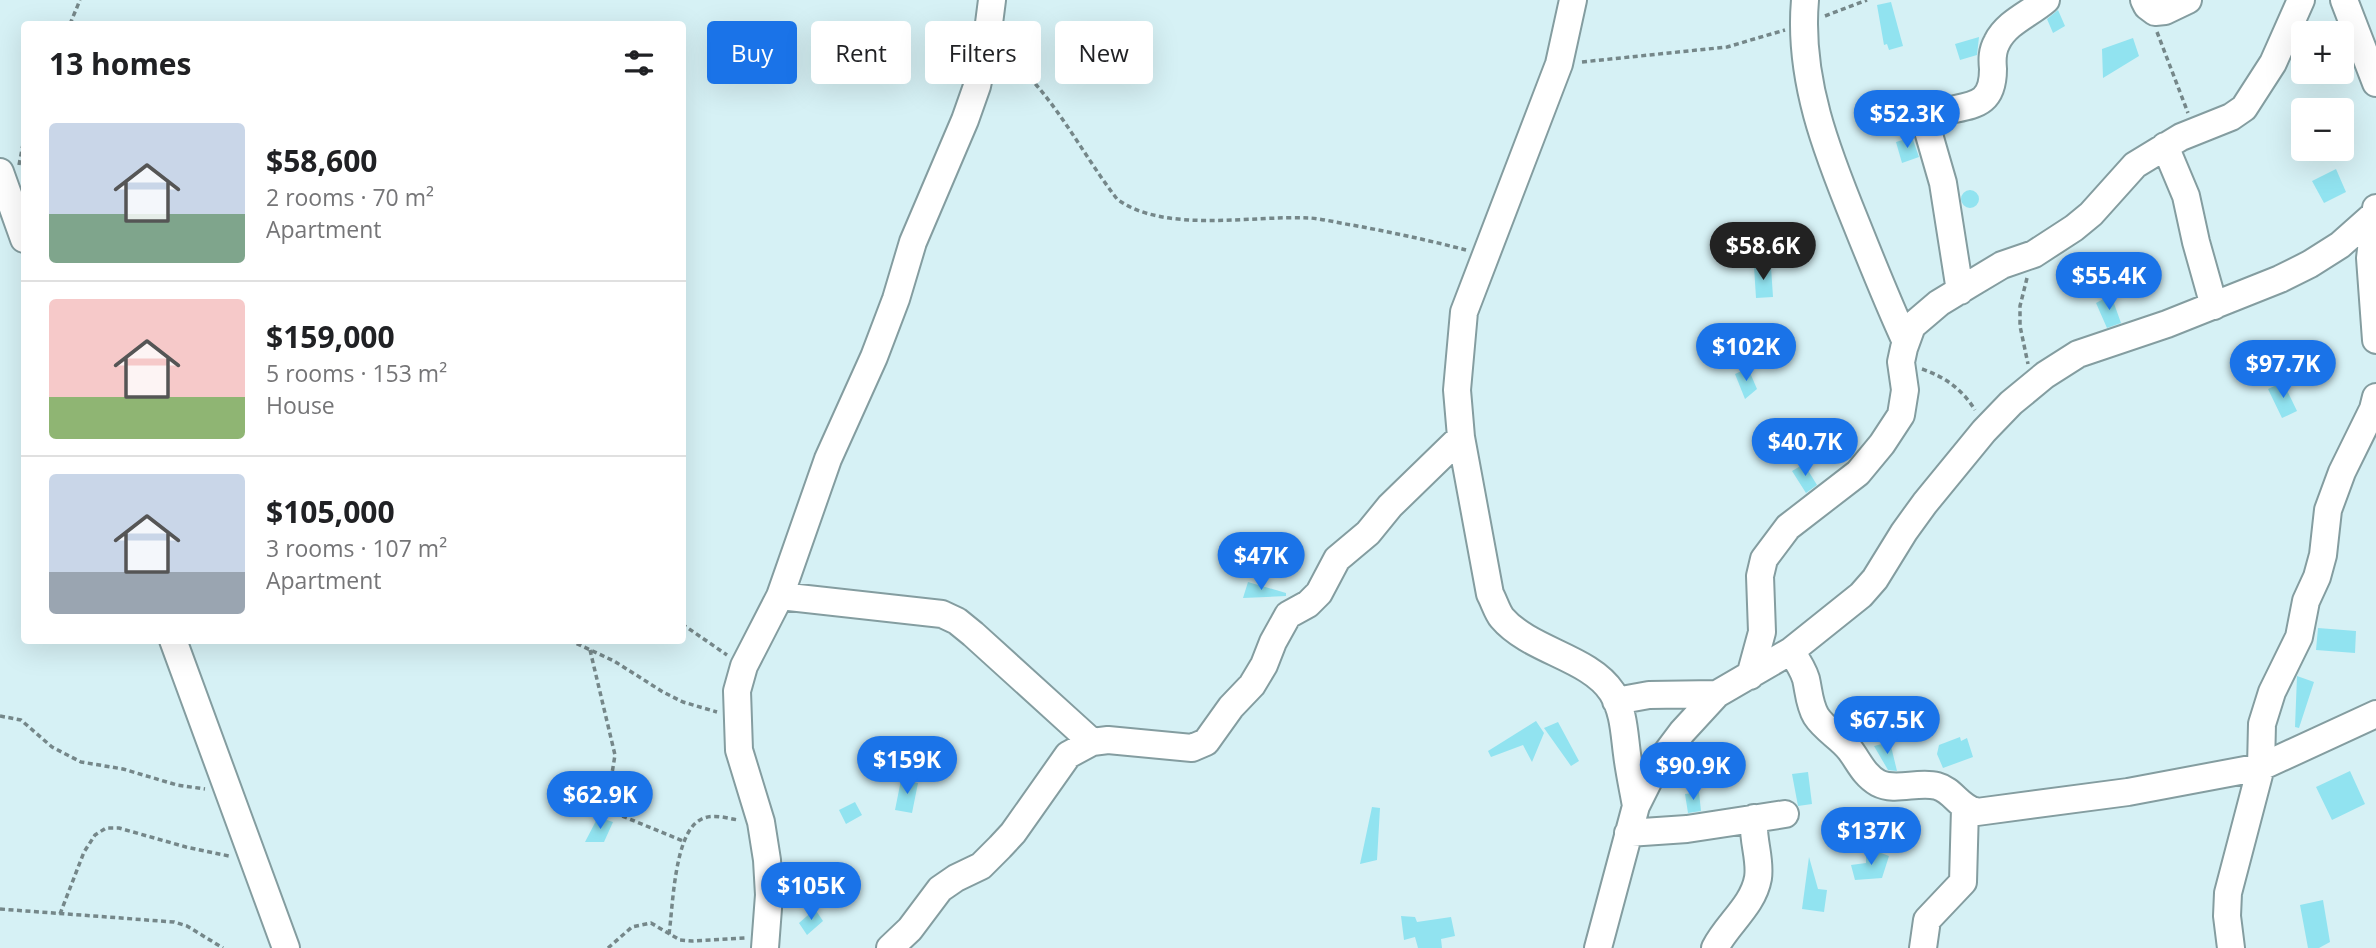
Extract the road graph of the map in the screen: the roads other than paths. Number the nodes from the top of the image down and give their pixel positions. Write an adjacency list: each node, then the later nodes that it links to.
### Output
1 (992, 0): 20 (street)
2 (1573, 0): 19 (street)
3 (2046, 0): 14 (street)
4 (2188, 0): 7 (street)
5 (2301, 0): 10 (street)
6 (2344, 0): 9 (street)
7 (2145, 3)
8 (1804, 12): 17 (street)
9 (2376, 83)
10 (2165, 146): 14 (street); 15 (street)
11 (0, 173): 13 (street)
12 (2375, 212): 15 (street); 16 (street)
13 (21, 231)
14 (1960, 290): 17 (street)
15 (2214, 306): 22 (street)
16 (2376, 340)
17 (1903, 352): 23 (street)
18 (2376, 397): 28 (street)
19 (1461, 438): 25 (street); 27 (street)
20 (779, 596): 27 (street); 34 (street)
21 (174, 644): 35 (street)
22 (1791, 651): 23 (street); 30 (street)
23 (1750, 676): 24 (street)
24 (1717, 694): 25 (street); 29 (street)
25 (1616, 701): 29 (street)
26 (2376, 714): 28 (street)
27 (1092, 742): 36 (street)
28 (2260, 767): 30 (street); 40 (street)
29 (1636, 806): 33 (street)
30 (1965, 808): 39 (street)
31 (1785, 814): 32 (street)
32 (1755, 818): 33 (street); 38 (street)
33 (1628, 833): 37 (street)
34 (765, 944)
35 (286, 948)
36 (890, 948)
37 (1598, 948)
38 (1715, 948)
39 (1923, 948)
40 (2231, 948)

